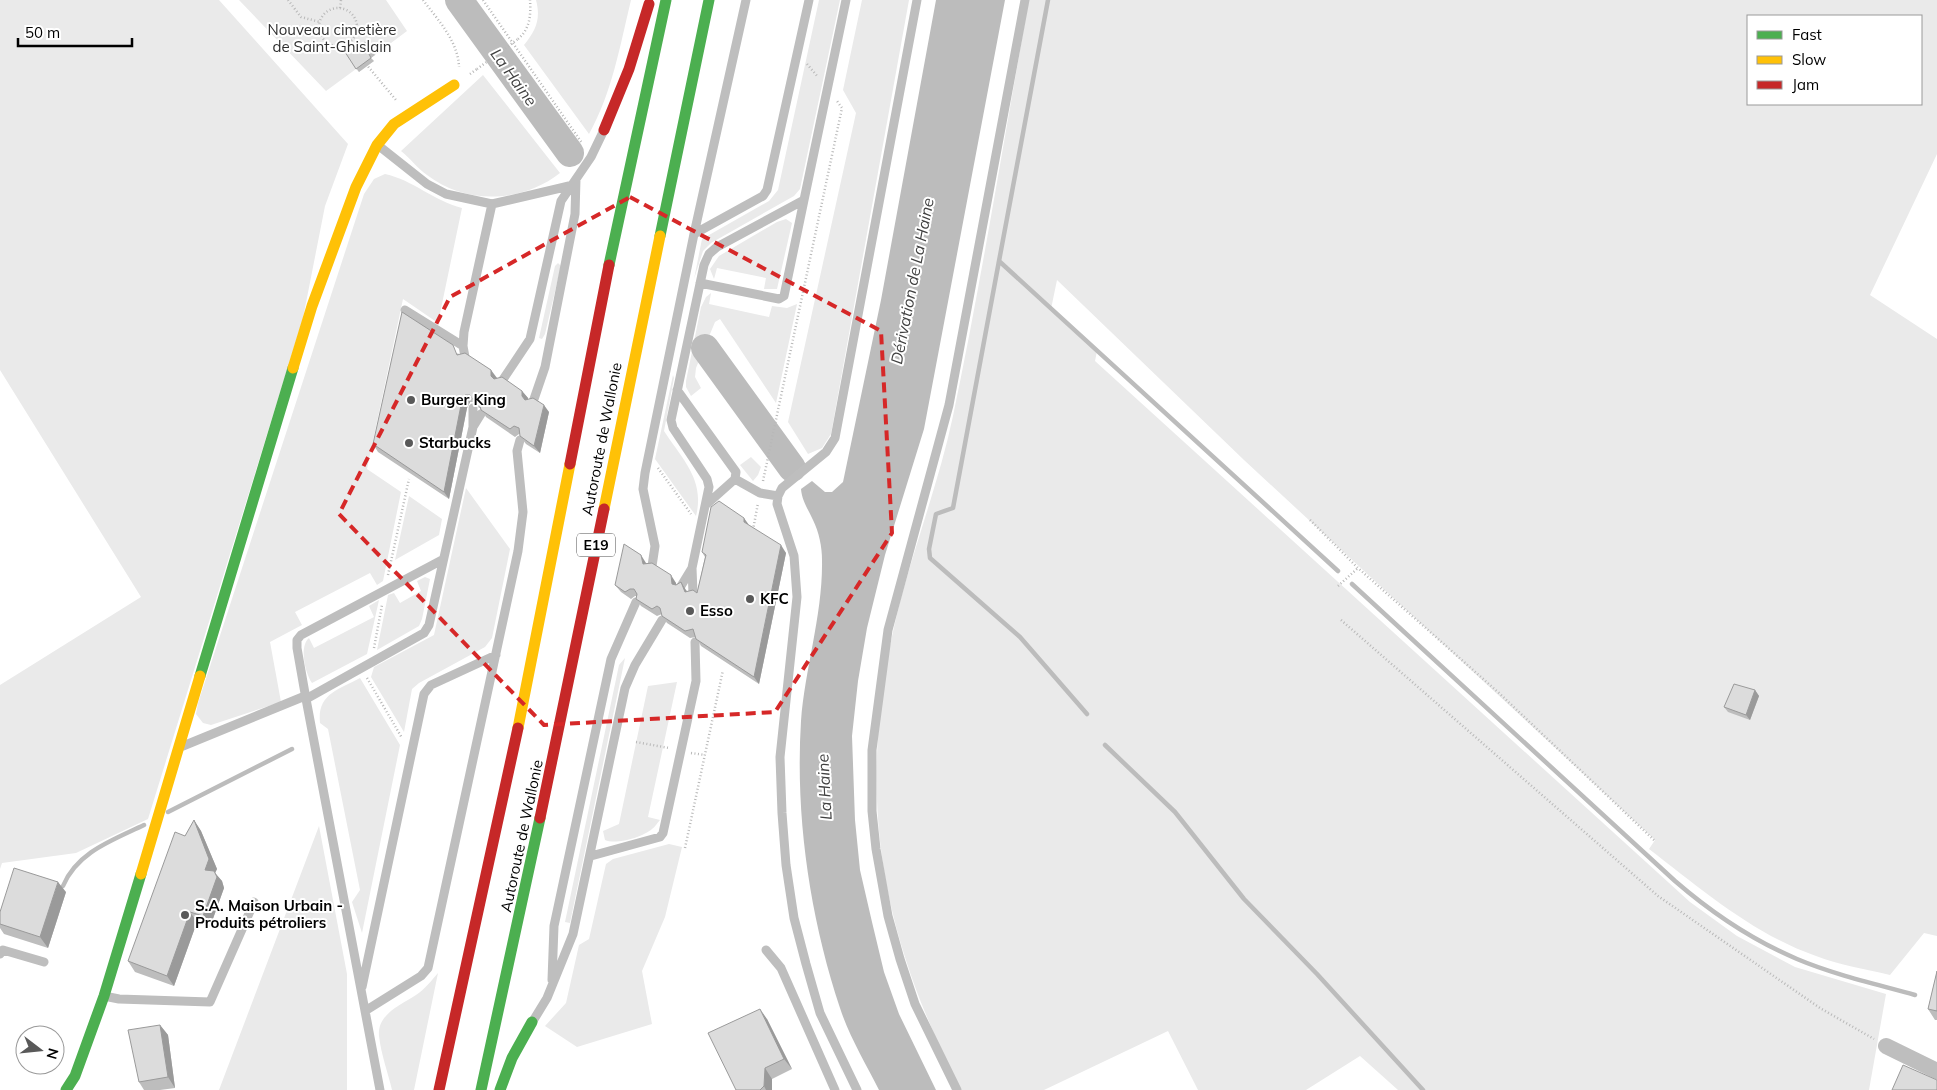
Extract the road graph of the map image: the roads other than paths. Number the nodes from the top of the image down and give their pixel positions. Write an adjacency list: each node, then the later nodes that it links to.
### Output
1 (650, 0): 10 (main road)
2 (666, 0): 55 (main road, Autoroute de Wallonie / E19)
3 (709, 0): 56 (main road, Autoroute de Wallonie / E19)
4 (746, 0): 15 (lane)
5 (809, 0): 15 (lane)
6 (846, 0): 13 (lane)
7 (917, 0): 28 (lane)
8 (1025, 0): 60 (lane)
9 (454, 85): 11 (main road)
10 (604, 130): 12 (lane)
11 (377, 145): 14 (lane); 40 (main road)
12 (572, 183): 14 (lane); 20 (lane); 22 (lane)
13 (804, 200): 16 (lane); 16 (lane)
14 (492, 204): 18 (lane)
15 (694, 234): 31 (lane)
16 (700, 283): 21 (lane)
17 (405, 310): 18 (lane)
18 (463, 346): 19 (lane)
19 (465, 357)
20 (502, 382)
21 (677, 390): 27 (lane); 29 (lane)
22 (533, 402)
23 (473, 408): 25 (lane)
24 (481, 414): 25 (lane)
25 (472, 427): 30 (lane)
26 (520, 440): 38 (lane)
27 (735, 478): 28 (lane); 29 (lane)
28 (780, 492): 59 (lane)
29 (707, 504): 32 (lane)
30 (442, 560): 39 (lane); 39 (lane)
31 (652, 566)
32 (692, 568): 33 (lane); 34 (lane)
33 (681, 586)
34 (693, 594)
35 (636, 602): 46 (lane)
36 (662, 620): 41 (lane)
37 (695, 642): 41 (lane)
38 (496, 655): 47 (lane); 49 (lane)
39 (305, 698): 40 (lane); 47 (lane)
40 (177, 749): 48 (main road)
41 (591, 856): 46 (lane)
42 (254, 902): 48 (lane)
43 (766, 950): 58 (lane)
44 (0, 954): 45 (lane)
45 (44, 962)
46 (551, 988): 50 (lane)
47 (361, 992): 49 (lane)
48 (104, 996): 53 (main road)
49 (365, 1011): 54 (lane)
50 (532, 1022): 57 (main road)
51 (1886, 1046): 52 (street)
52 (1937, 1072)
53 (66, 1090)
54 (380, 1090)
55 (439, 1090)
56 (481, 1090)
57 (500, 1090)
58 (835, 1090)
59 (857, 1090)
60 (957, 1090)

